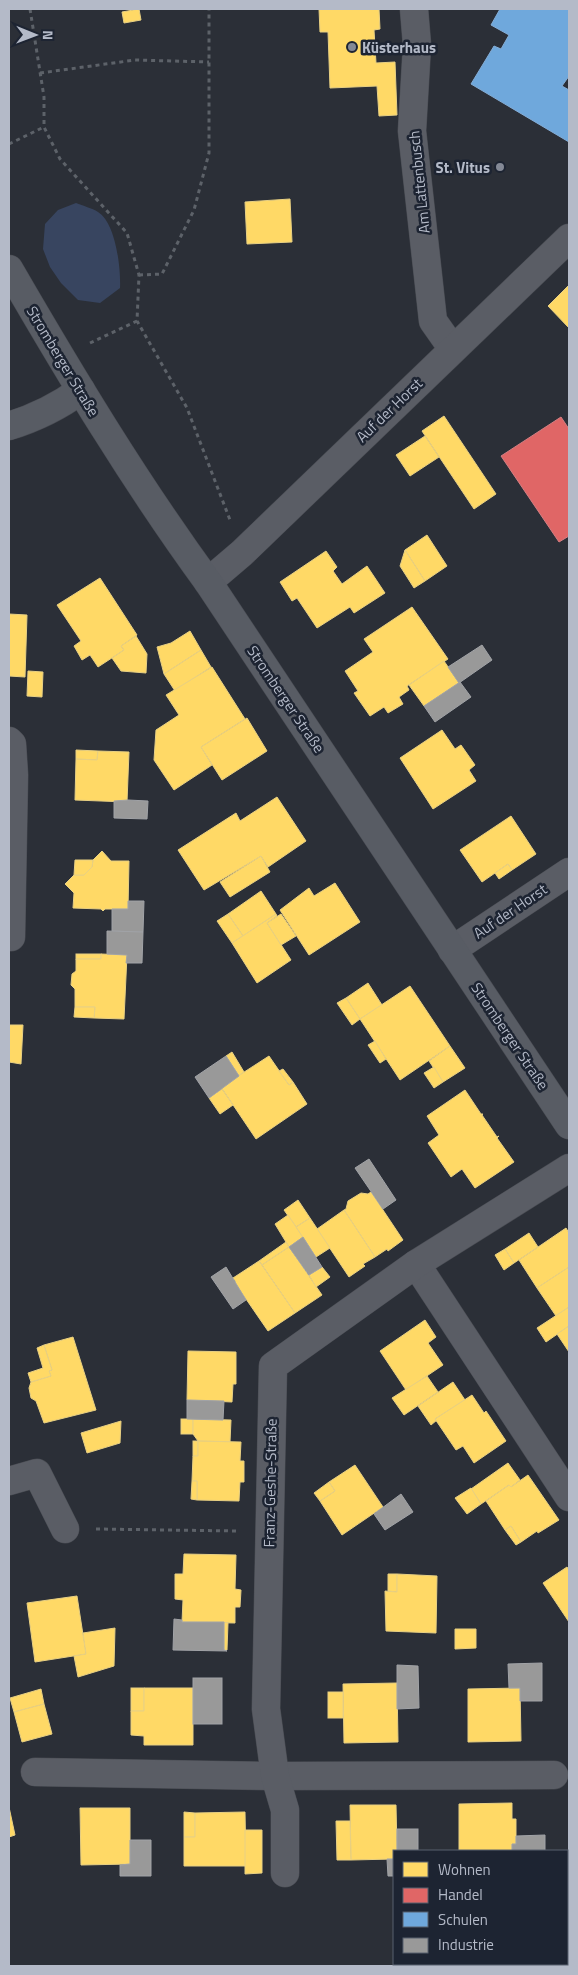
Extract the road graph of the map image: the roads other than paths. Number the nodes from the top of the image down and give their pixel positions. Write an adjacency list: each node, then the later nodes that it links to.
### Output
1 (414, 9): 4 (street, Am Lattenbusch)
2 (569, 238): 4 (street, Auf der Horst)
3 (9, 269): 5 (main road, Stromberger Straße)
4 (452, 348): 7 (street, Auf der Horst)
5 (80, 390): 6 (main road); 7 (main road, Stromberger Straße)
6 (9, 426)
7 (208, 582): 11 (main road, Stromberger Straße)
8 (9, 741): 10 (street)
9 (569, 872): 11 (street, Auf der Horst)
10 (10, 937)
11 (452, 950): 12 (main road, Stromberger Straße)
12 (569, 1125)
13 (569, 1168): 14 (street, Franz-Geshe-Straße)
14 (416, 1264): 16 (street); 20 (street, Franz-Geshe-Straße)
15 (9, 1481): 17 (street)
16 (569, 1496)
17 (65, 1529)
18 (35, 1772): 20 (street)
19 (554, 1775): 20 (street)
20 (275, 1776): 21 (street, Franz-Geshe-Straße)
21 (285, 1873)

